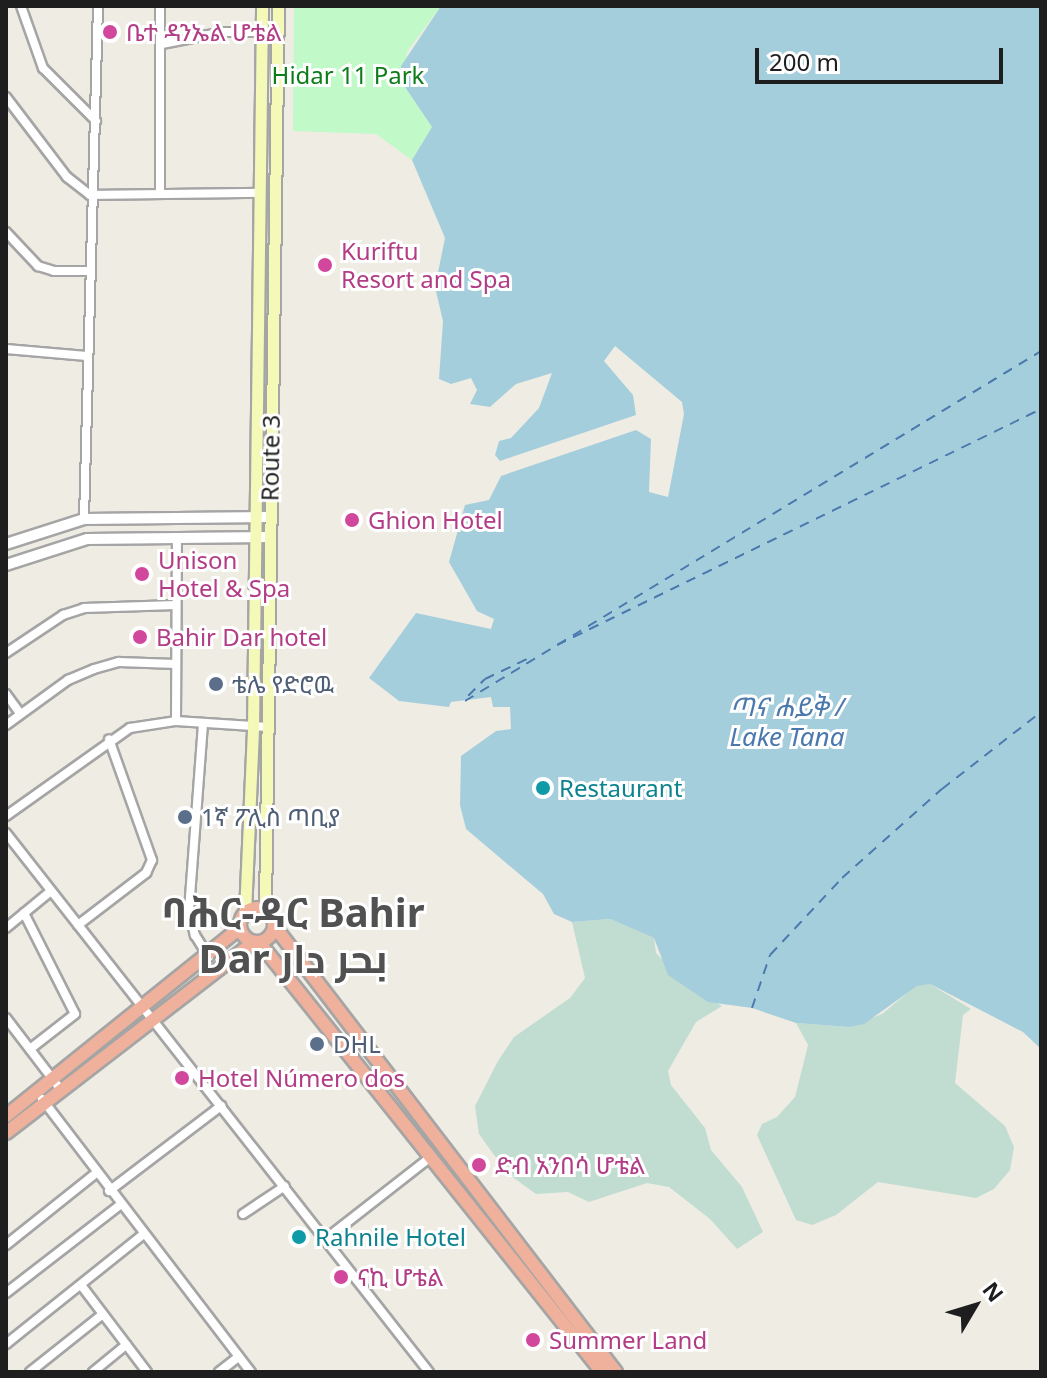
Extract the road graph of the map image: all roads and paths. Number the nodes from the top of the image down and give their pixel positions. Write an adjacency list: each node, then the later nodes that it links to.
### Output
1 (21, 6): 9 (street)
2 (98, 6): 9 (street)
3 (160, 6): 7 (street)
4 (262, 9): 5 (main road); 6 (main road)
5 (278, 9): 11 (main road, Route 3)
6 (260, 32): 7 (street); 10 (main road)
7 (162, 44): 13 (street)
8 (6, 97): 14 (street)
9 (96, 121): 14 (street)
10 (260, 167): 11 (main road); 12 (main road)
11 (276, 168): 18 (main road, Route 3)
12 (261, 193): 13 (street); 17 (main road)
13 (160, 194): 14 (street)
14 (90, 195): 16 (street)
15 (6, 232): 16 (street)
16 (91, 271): 20 (street)
17 (258, 278): 18 (main road); 21 (main road)
18 (274, 279): 22 (main road, Route 3)
19 (6, 349): 20 (street)
20 (87, 356): 24 (street)
21 (251, 517): 22 (street); 23 (street); 25 (main road)
22 (269, 517): 26 (main road, Route 3)
23 (177, 518): 24 (street); 27 (street)
24 (84, 519): 28 (street); 29 (street)
25 (252, 537): 26 (street); 27 (street); 39 (main road)
26 (269, 537): 40 (main road, Route 3)
27 (177, 538): 28 (street); 31 (street)
28 (87, 539): 30 (street)
29 (6, 544)
30 (6, 565)
31 (176, 605): 32 (street); 33 (street)
32 (6, 653)
33 (176, 664): 35 (street); 36 (street)
34 (6, 694): 35 (street)
35 (20, 713): 38 (street)
36 (176, 721): 37 (street); 41 (street)
37 (203, 724): 39 (street); 53 (street)
38 (6, 725)
39 (253, 727): 40 (street); 47 (main road)
40 (268, 727): 45 (main road, Route 3)
41 (109, 739): 42 (street); 48 (street)
42 (6, 816)
43 (6, 833): 44 (street)
44 (51, 891): 46 (street); 48 (street)
45 (265, 909): 47 (highway); 49 (highway)
46 (24, 913): 50 (street); 59 (street)
47 (245, 913): 51 (highway)
48 (78, 925): 56 (street)
49 (275, 927): 52 (highway); 54 (highway)
50 (6, 928)
51 (240, 928): 52 (highway); 53 (highway)
52 (256, 942): 55 (highway); 58 (highway)
53 (209, 957): 56 (highway)
54 (324, 996): 55 (highway); 65 (highway)
55 (312, 1005): 66 (highway)
56 (143, 1010): 58 (street); 60 (highway)
57 (6, 1018): 59 (street)
58 (152, 1021): 60 (highway); 62 (street)
59 (30, 1049): 60 (street)
60 (57, 1084): 61 (highway)
61 (41, 1097): 63 (highway); 64 (highway); 67 (street)
62 (221, 1106): 70 (street); 71 (street)
63 (6, 1116)
64 (6, 1133)
65 (435, 1137): 66 (highway); 68 (highway)
66 (428, 1151): 69 (highway); 75 (street)
67 (95, 1174): 71 (street); 76 (street)
68 (465, 1176): 69 (highway); 90 (highway)
69 (454, 1184): 89 (highway)
70 (285, 1186): 73 (street); 75 (street)
71 (109, 1191): 72 (street)
72 (121, 1204): 74 (street); 78 (street)
73 (243, 1214)
74 (144, 1234): 77 (street); 82 (street)
75 (327, 1238): 88 (street)
76 (6, 1245)
77 (81, 1285): 79 (street); 80 (street)
78 (6, 1293)
79 (103, 1314): 81 (street); 83 (street)
80 (6, 1344)
81 (126, 1345): 84 (street); 85 (street)
82 (238, 1357): 86 (street); 87 (street)
83 (30, 1372)
84 (93, 1372)
85 (147, 1372)
86 (219, 1372)
87 (251, 1372)
88 (429, 1372)
89 (602, 1372)
90 (616, 1372)

